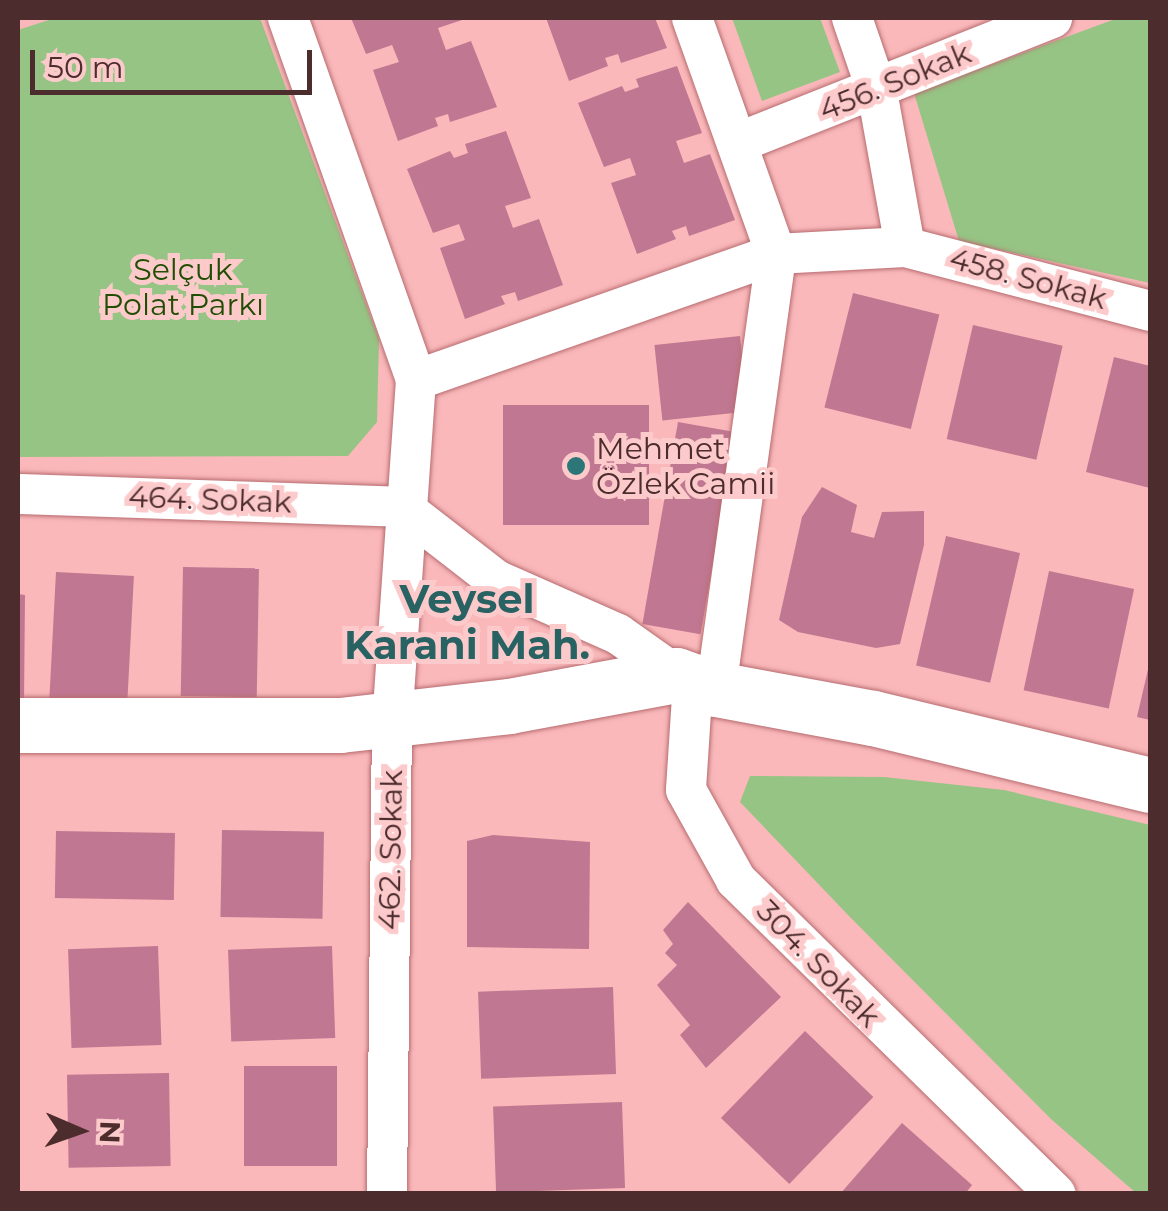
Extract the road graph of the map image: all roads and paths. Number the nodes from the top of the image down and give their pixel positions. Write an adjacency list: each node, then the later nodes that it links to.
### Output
1 (288, 18): 10 (street, 462. Sokak)
2 (692, 18): 6 (street)
3 (852, 18): 5 (street)
4 (1052, 18): 5 (street, 456. Sokak)
5 (877, 90): 6 (street, 456. Sokak); 7 (street)
6 (737, 144): 8 (street)
7 (905, 247): 8 (street, 458. Sokak); 9 (street, 458. Sokak)
8 (776, 254): 10 (street, 458. Sokak); 13 (street, 304. Sokak)
9 (1150, 312)
10 (416, 380): 12 (street, 462. Sokak)
11 (18, 494): 12 (street, 464. Sokak)
12 (402, 507): 13 (street); 14 (street, 462. Sokak)
13 (695, 682): 14 (street); 16 (street); 18 (street, 304. Sokak)
14 (392, 719): 15 (street); 17 (street, 462. Sokak)
15 (18, 725)
16 (1150, 785)
17 (388, 1194)
18 (1054, 1194)

